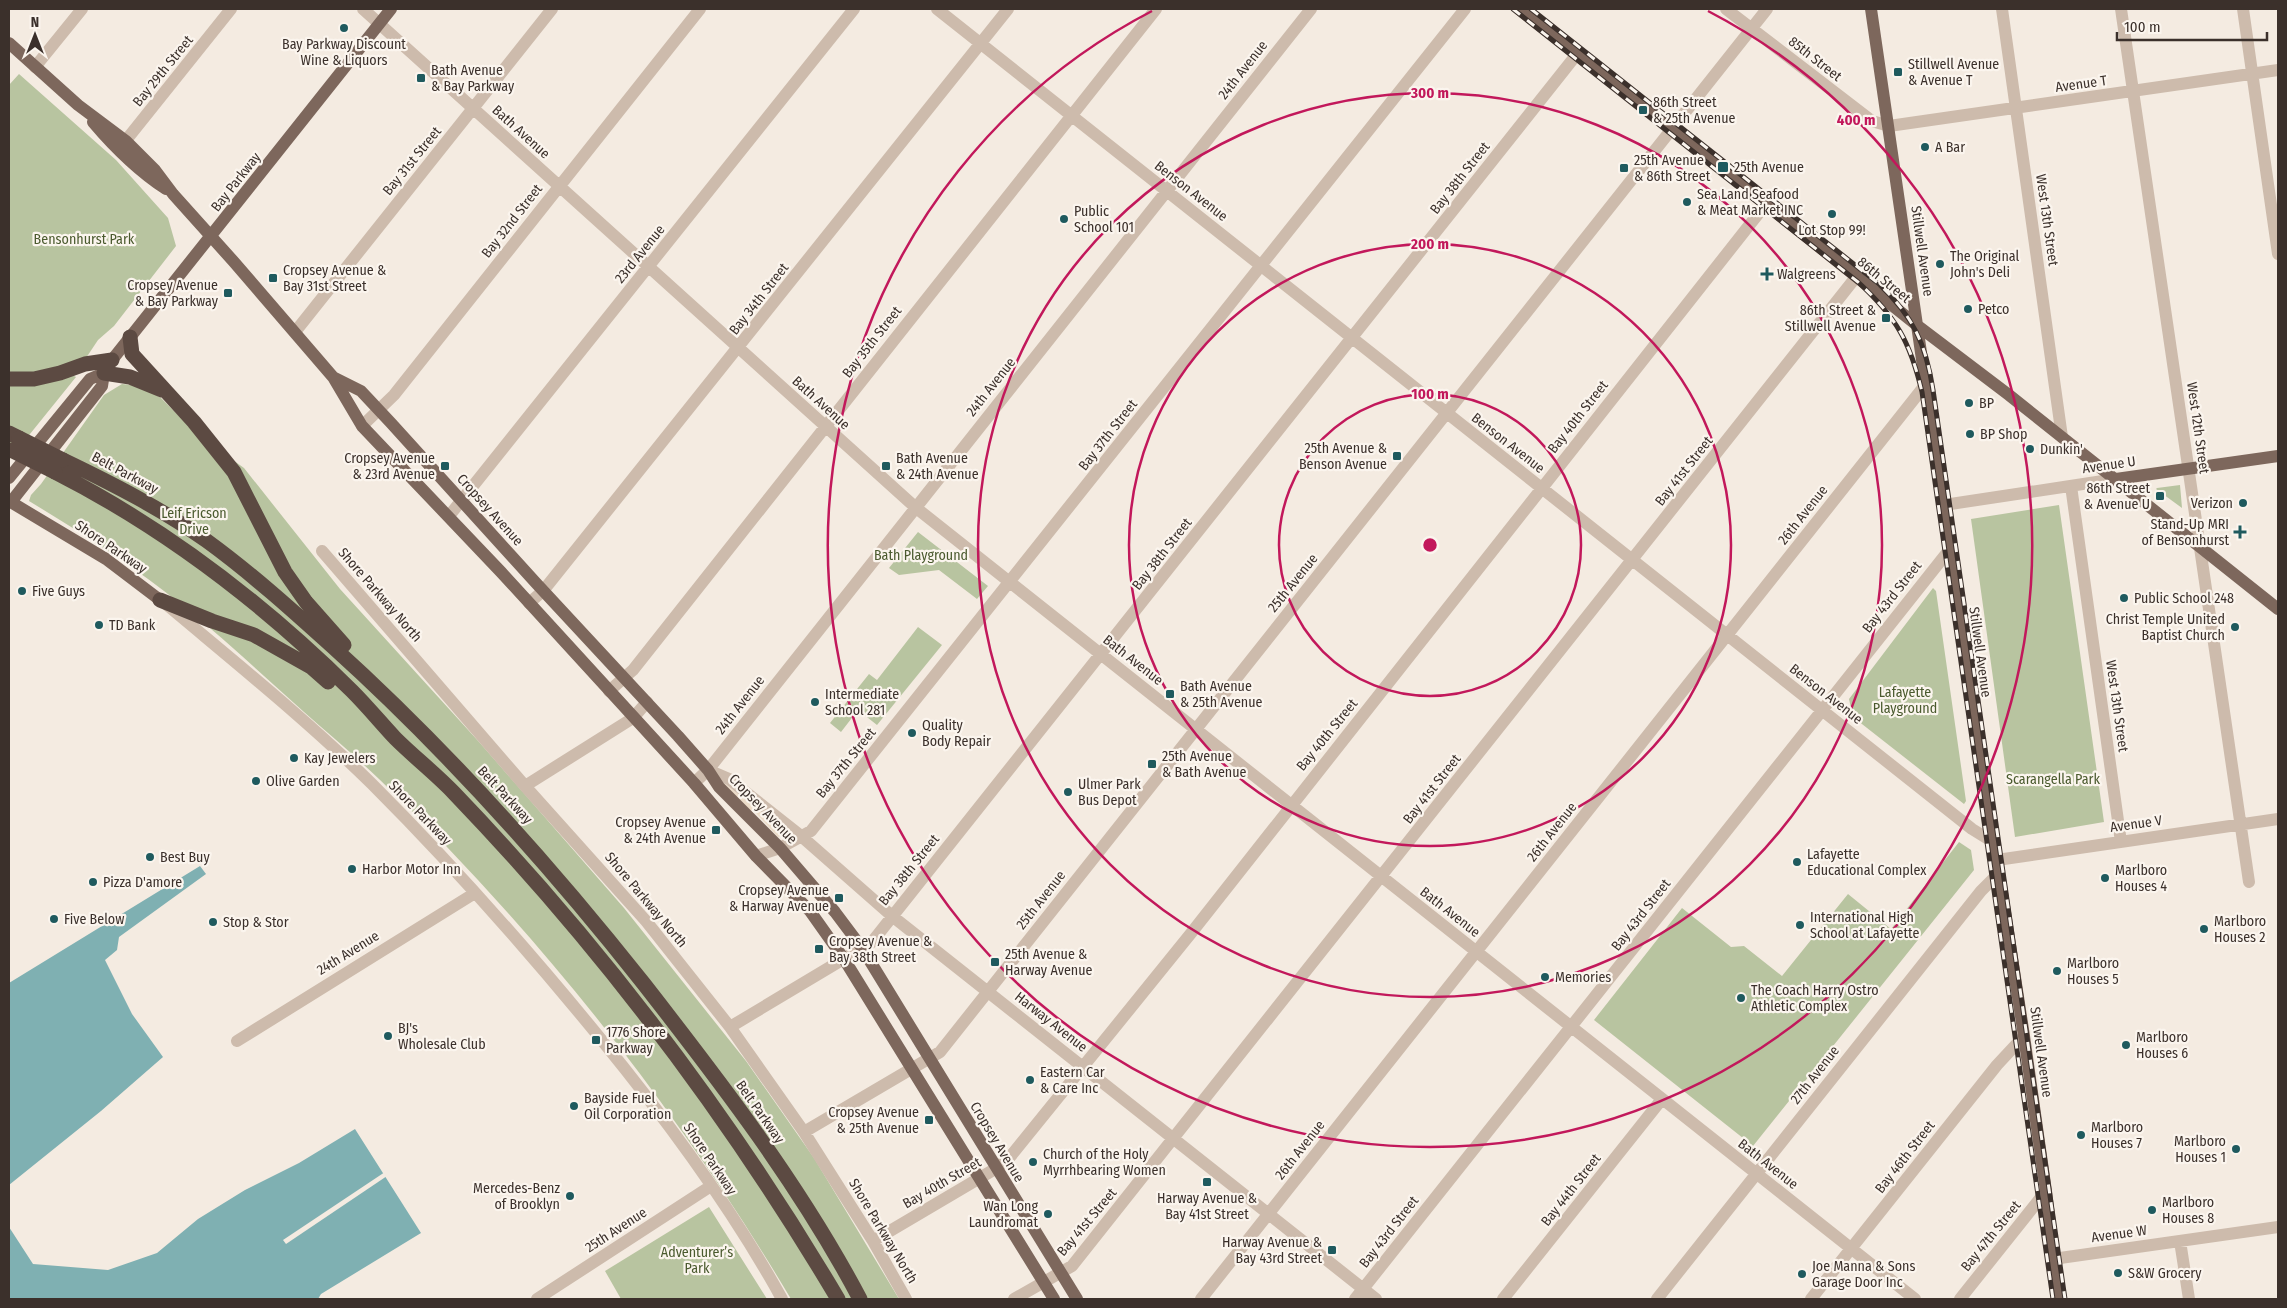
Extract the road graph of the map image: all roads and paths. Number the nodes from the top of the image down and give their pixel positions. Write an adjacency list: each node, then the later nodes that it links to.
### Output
1 (82, 9): 25 (street)
2 (231, 9): 34 (street, Bay 29th Street)
3 (363, 9): 20 (street, Bath Avenue)
4 (391, 9): 20 (main road, Bay Parkway)
5 (552, 9): 30 (street, Bay 31st Street)
6 (700, 9): 35 (street, Bay 32nd Street)
7 (854, 9): 41 (street, 23rd Avenue)
8 (938, 9): 23 (street, Benson Avenue)
9 (1008, 9): 23 (street, Bay 34th Street)
10 (1156, 9): 31 (street, Bay 35th Street)
11 (1311, 9): 36 (street, 24th Avenue)
12 (1465, 9): 40 (street, Bay 37th Street)
13 (1519, 9): 24 (main road, 86th Street)
14 (1726, 9): 21 (street, 85th Street)
15 (1767, 9): 21 (street, 25th Avenue)
16 (1872, 9): 32 (main road, Stillwell Avenue)
17 (2002, 9): 29 (street, West 13th Street)
18 (2121, 9): 28 (street, West 12th Street)
19 (2243, 9): 27 (street)
20 (380, 24): 30 (street, Bath Avenue); 38 (main road, Bay Parkway)
21 (1752, 29): 32 (street, 85th Street); 33 (street, 25th Avenue)
22 (9, 44): 25 (main road, Cropsey Avenue)
23 (981, 44): 31 (street, Benson Avenue); 47 (street, Bay 34th Street)
24 (1577, 54): 33 (main road, 86th Street); 46 (street, Bay 38th Street)
25 (35, 67): 34 (main road, Cropsey Avenue)
26 (2278, 70): 27 (street, Avenue T)
27 (2252, 74): 28 (street, Avenue T); 39 (street)
28 (2133, 91): 29 (street, Avenue T); 62 (street, West 12th Street)
29 (2016, 108): 32 (street, Avenue T); 58 (street, West 13th Street)
30 (473, 109): 35 (street, Bath Avenue); 44 (street, Bay 31st Street)
31 (1072, 116): 36 (street, Benson Avenue); 57 (street, Bay 35th Street)
32 (1889, 126): 43 (main road, Stillwell Avenue)
33 (1672, 129): 37 (main road, 86th Street); 55 (street, 25th Avenue)
34 (122, 146): 38 (main road, Cropsey Avenue)
35 (559, 186): 41 (street, Bath Avenue); 54 (street, Bay 32nd Street)
36 (1167, 191): 40 (street, Benson Avenue); 70 (street, 24th Avenue)
37 (1766, 204): 42 (main road, 86th Street); 66 (street, Bay 40th Street)
38 (212, 237): 44 (main road, Cropsey Avenue); 45 (main road, Bay Parkway)
39 (2278, 254)
40 (1261, 266): 46 (street, Benson Avenue); 76 (street, Bay 37th Street)
41 (649, 268): 47 (street, Bath Avenue); 67 (street, 23rd Avenue)
42 (1856, 277): 43 (main road, 86th Street); 75 (street, Bay 41st Street)
43 (1918, 326): 52 (main road, Stillwell Avenue); 58 (main road, 86th Street)
44 (295, 332): 50 (main road, Cropsey Avenue)
45 (130, 337): 48 (main road, Bay Parkway); 53 (highway)
46 (1352, 338): 55 (street, Benson Avenue); 82 (street, Bay 38th Street)
47 (738, 349): 57 (street, Bath Avenue); 77 (street, Bay 34th Street)
48 (112, 360): 49 (main road, Bay Parkway); 51 (highway)
49 (104, 373): 53 (highway); 63 (main road, Bay Parkway); 68 (main road, Bay Parkway)
50 (333, 377): 54 (main road, Cropsey Avenue); 56 (main road, Cropsey Avenue)
51 (9, 379)
52 (1926, 384): 69 (main road, Stillwell Avenue); 81 (street, 26th Avenue)
53 (168, 392): 88 (highway)
54 (379, 410): 56 (street, Bay 32nd Street); 67 (main road, Cropsey Avenue)
55 (1447, 413): 66 (street, Benson Avenue); 89 (street, 25th Avenue)
56 (362, 426): 71 (main road, Cropsey Avenue)
57 (825, 427): 70 (street, Bath Avenue); 83 (street, Bay 35th Street)
58 (2062, 437): 64 (main road, 86th Street)
59 (12, 443): 61 (highway, Belt Parkway, bridge)
60 (2278, 456): 62 (main road, Avenue U)
61 (59, 466): 88 (highway, Belt Parkway); 90 (highway, Belt Parkway)
62 (2189, 469): 64 (main road, Avenue U); 72 (street, West 12th Street)
63 (9, 478)
64 (2116, 479): 65 (street, Avenue U); 72 (main road, 86th Street)
65 (2071, 486): 69 (street, Avenue U); 99 (street, West 13th Street)
66 (1541, 488): 75 (street, Benson Avenue); 94 (street, Bay 40th Street)
67 (462, 501): 71 (street, 23rd Avenue); 77 (main road, Cropsey Avenue)
68 (10, 503): 78 (main road, Shore Parkway)
69 (1944, 504): 73 (main road, Stillwell Avenue)
70 (915, 507): 76 (street, Bath Avenue); 91 (street, 24th Avenue)
71 (449, 516): 79 (main road, Cropsey Avenue)
72 (2200, 547): 80 (main road, 86th Street); 96 (street, West 12th Street)
73 (1950, 549): 86 (street, Bay 43rd Street); 98 (main road, Stillwell Avenue)
74 (322, 552): 93 (street, Shore Parkway North)
75 (1632, 560): 81 (street, Benson Avenue); 103 (street, Bay 41st Street)
76 (1010, 582): 82 (street, Bath Avenue); 97 (street, Bay 37th Street)
77 (543, 591): 79 (street, Bay 34th Street); 83 (main road, Cropsey Avenue)
78 (160, 600): 90 (highway); 105 (street, Shore Parkway)
79 (530, 604): 84 (main road, Cropsey Avenue)
80 (2278, 609)
81 (1727, 635): 86 (street, Benson Avenue); 108 (street, 26th Avenue)
82 (1101, 654): 89 (street, Bath Avenue); 106 (street, Bay 38th Street)
83 (624, 677): 84 (street, Bay 35th Street); 85 (main road, Cropsey Avenue)
84 (609, 691): 87 (main road, Cropsey Avenue)
85 (647, 702): 87 (street); 91 (main road, Cropsey Avenue)
86 (1822, 710): 98 (street, Benson Avenue); 111 (street, Bay 43rd Street)
87 (633, 718): 92 (main road, Cropsey Avenue); 93 (street)
88 (422, 729): 138 (highway, Belt Parkway)
89 (1196, 729): 94 (street, Bath Avenue); 110 (street, 25th Avenue)
90 (397, 740): 137 (highway, Belt Parkway)
91 (708, 770): 92 (street, 24th Avenue); 97 (street, Harway Avenue); 100 (main road, Cropsey Avenue)
92 (694, 783): 101 (main road, Cropsey Avenue)
93 (526, 786): 112 (street, Shore Parkway North)
94 (1290, 804): 103 (street, Bath Avenue); 117 (street, Bay 40th Street)
95 (2278, 819): 96 (street, Avenue V)
96 (2240, 824): 99 (street, Avenue V); 104 (street, West 12th Street)
97 (801, 836): 100 (street, Bay 37th Street); 106 (street, Harway Avenue)
98 (1993, 842): 102 (main road, Stillwell Avenue)
99 (2121, 842): 102 (street, Avenue V)
100 (780, 848): 101 (street, Bay 37th Street); 107 (main road, Cropsey Avenue)
101 (756, 856): 109 (main road, Cropsey Avenue)
102 (1998, 866): 113 (main road, Stillwell Avenue); 122 (street, 27th Avenue)
103 (1382, 876): 108 (street, Bath Avenue); 120 (street, Bay 41st Street)
104 (2249, 882)
105 (475, 893): 114 (street, 24th Avenue); 124 (street, Shore Parkway)
106 (892, 916): 107 (street, Bay 38th Street); 110 (street, Harway Avenue)
107 (862, 948): 109 (street, Bay 38th Street); 115 (main road, Cropsey Avenue)
108 (1476, 952): 111 (street, Bath Avenue); 126 (street, 26th Avenue)
109 (844, 959): 112 (street, Bay 38th Street); 116 (main road, Cropsey Avenue)
110 (988, 992): 115 (street, 25th Avenue); 117 (street, Harway Avenue)
111 (1571, 1027): 118 (street, Bath Avenue); 134 (street, Bay 43rd Street)
112 (730, 1028): 119 (street, Shore Parkway North)
113 (2024, 1036): 125 (main road, Stillwell Avenue); 130 (street, Bay 46th Street)
114 (237, 1041)
115 (929, 1058): 116 (street, 25th Avenue); 121 (main road, Cropsey Avenue)
116 (911, 1067): 119 (street, 25th Avenue); 123 (main road, Cropsey Avenue)
117 (1082, 1067): 120 (street, Harway Avenue); 121 (street, Bay 40th Street)
118 (1662, 1099): 122 (street, Bath Avenue); 145 (street, Bay 44th Street)
119 (804, 1132): 129 (street, Shore Parkway North)
120 (1174, 1139): 126 (street, Harway Avenue); 132 (street, Bay 41st Street)
121 (995, 1169): 123 (street, Bay 40th Street); 132 (main road, Cropsey Avenue)
122 (1756, 1174): 130 (street, Bath Avenue); 146 (street, 27th Avenue)
123 (978, 1178): 129 (street, Bay 40th Street); 133 (main road, Cropsey Avenue)
124 (711, 1186): 135 (street, 25th Avenue); 136 (street, Shore Parkway)
125 (2046, 1191): 131 (main road, Stillwell Avenue); 149 (street, Bay 47th Street)
126 (1268, 1214): 134 (street, Harway Avenue); 143 (street, 26th Avenue)
127 (2278, 1226): 128 (street, Avenue W)
128 (2180, 1240): 131 (street, Avenue W); 151 (street)
129 (873, 1241): 139 (street, Shore Parkway North)
130 (1851, 1249): 147 (street, Bay 46th Street); 148 (street, Bath Avenue)
131 (2053, 1259): 150 (main road, Stillwell Avenue)
132 (1060, 1272): 133 (street, Bay 41st Street); 142 (main road, Cropsey Avenue)
133 (1043, 1282): 140 (street, Bay 41st Street); 141 (main road, Cropsey Avenue)
134 (1359, 1294): 144 (street, Harway Avenue)
135 (537, 1299)
136 (782, 1299)
137 (838, 1299)
138 (860, 1299)
139 (906, 1299)
140 (1014, 1299)
141 (1054, 1299)
142 (1077, 1299)
143 (1201, 1299)
144 (1376, 1299)
145 (1503, 1299)
146 (1657, 1299)
147 (1812, 1299)
148 (1915, 1299)
149 (1960, 1299)
150 (2059, 1299)
151 (2189, 1299)

